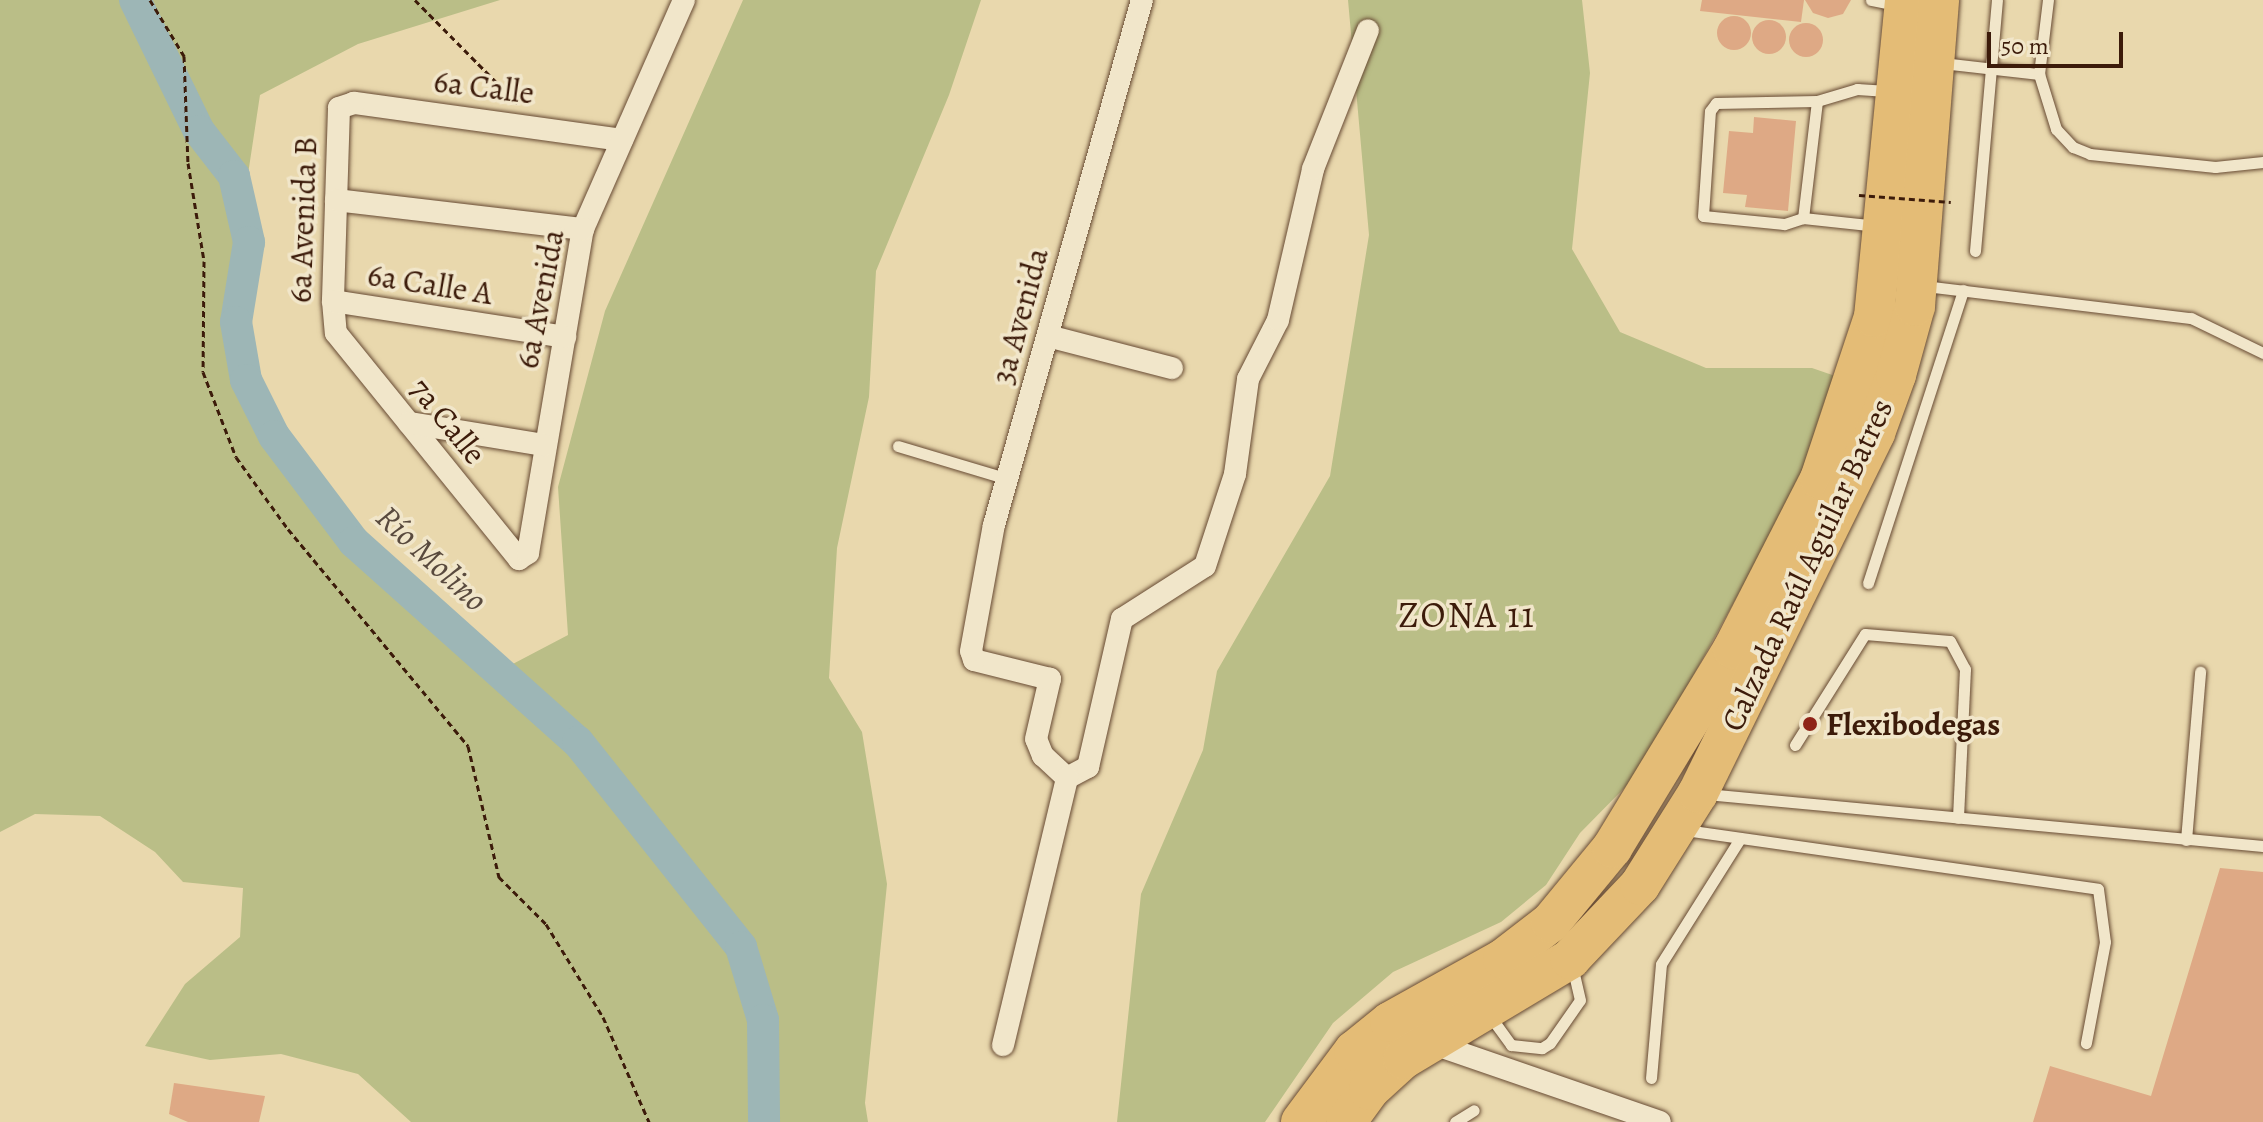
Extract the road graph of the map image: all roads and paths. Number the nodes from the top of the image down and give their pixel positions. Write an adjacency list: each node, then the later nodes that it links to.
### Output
1 (150, 0): 57 (path)
2 (415, 0): 15 (path)
3 (684, 0): 16 (street, 6a Avenida)
4 (1142, 0): 29 (street, 3a Avenida)
5 (1997, 0): 10 (lane)
6 (2048, 0): 11 (lane)
7 (1905, 2): 9 (highway, Calzada Raúl Aguilar Batres); 12 (highway, Calzada Raúl Aguilar Batres)
8 (1368, 30): 42 (street)
9 (1933, 62): 10 (lane); 25 (highway, Calzada Raúl Aguilar Batres)
10 (1990, 70): 11 (lane); 24 (lane)
11 (2039, 74): 17 (lane)
12 (1896, 92): 13 (lane); 22 (highway, Calzada Raúl Aguilar Batres)
13 (1817, 101): 21 (lane); 21 (lane)
14 (339, 108): 15 (street, 6a Calle); 19 (street, 6a Avenida B)
15 (547, 127): 16 (street, 6a Calle)
16 (622, 140): 23 (street, 6a Avenida)
17 (2263, 162)
18 (1859, 195): 20 (path, bridge)
19 (336, 200): 23 (street); 27 (street, 6a Avenida B)
20 (1951, 202)
21 (1803, 218): 22 (lane)
22 (1884, 227): 41 (highway, Calzada Raúl Aguilar Batres)
23 (583, 229): 30 (street, 6a Avenida)
24 (1975, 251)
25 (1916, 286): 26 (lane); 43 (highway, Calzada Raúl Aguilar Batres)
26 (1963, 290): 31 (lane); 38 (lane)
27 (333, 301): 28 (street, 6a Avenida B); 30 (street, 6a Calle A)
28 (336, 333): 33 (street, 7a Calle)
29 (1048, 336): 32 (street); 36 (street, 3a Avenida)
30 (565, 337): 34 (street, 6a Avenida)
31 (2263, 353)
32 (1172, 368)
33 (409, 423): 34 (street); 37 (street, 7a Calle)
34 (544, 445): 37 (street, 6a Avenida)
35 (898, 446): 36 (lane)
36 (1008, 479): 42 (street, 3a Avenida)
37 (508, 549)
38 (1868, 583)
39 (2200, 672): 47 (lane)
40 (1795, 745): 44 (lane)
41 (1665, 765): 43 (highway); 58 (highway, Calzada Raúl Aguilar Batres)
42 (1067, 778): 53 (street)
43 (1698, 793): 44 (lane); 45 (highway, Calzada Raúl Aguilar Batres)
44 (1958, 818): 47 (lane)
45 (1678, 828): 46 (lane); 49 (highway, Calzada Raúl Aguilar Batres)
46 (1739, 840): 52 (lane); 54 (lane)
47 (2186, 840): 48 (lane)
48 (2263, 846)
49 (1570, 959): 50 (highway, Calzada Raúl Aguilar Batres); 50 (lane)
50 (1487, 1012): 51 (highway, Calzada Raúl Aguilar Batres)
51 (1431, 1043): 56 (highway, Calzada Raúl Aguilar Batres); 60 (street)
52 (2086, 1043)
53 (1003, 1045)
54 (1651, 1078)
55 (1474, 1110): 59 (lane)
56 (1355, 1116)
57 (649, 1122)
58 (1301, 1122)
59 (1455, 1122)
60 (1660, 1122)

